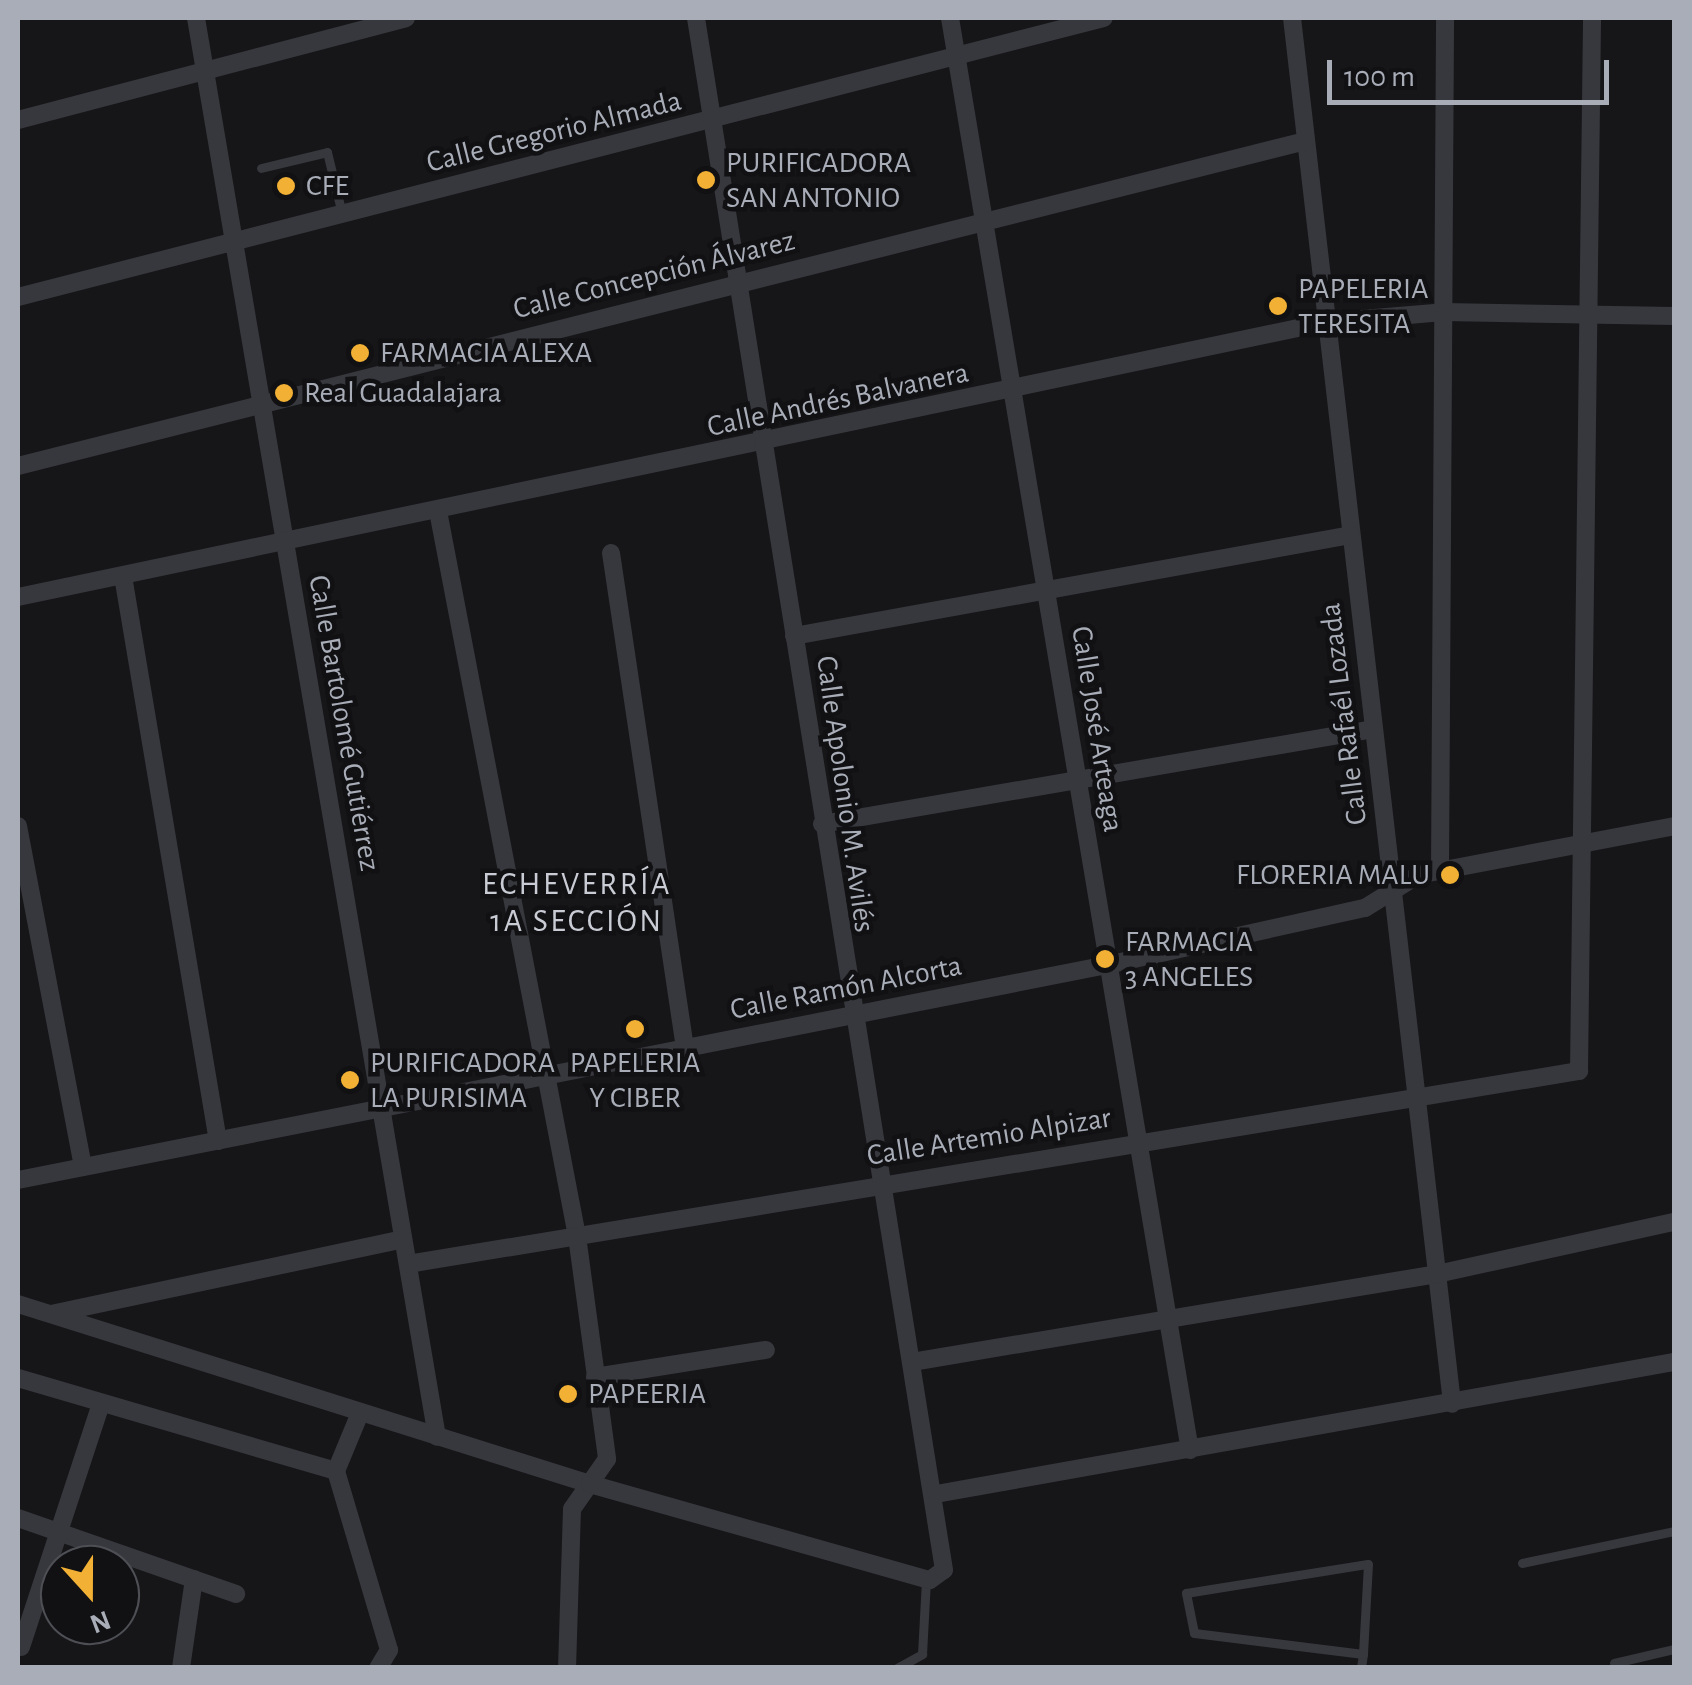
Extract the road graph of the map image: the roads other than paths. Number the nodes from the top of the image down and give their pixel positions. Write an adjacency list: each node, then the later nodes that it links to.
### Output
1 (196, 18): 10 (street, Calle Bartolomé Gutiérrez)
2 (406, 18): 10 (street)
3 (696, 18): 11 (street, Calle Apolonio M. Avilés)
4 (950, 18): 9 (street, Calle José Arteaga)
5 (1104, 18): 9 (street, Calle Gregorio Almada)
6 (1292, 18): 13 (street, Calle Rafaél Lozada)
7 (1445, 18): 20 (street)
8 (1592, 18): 21 (street)
9 (956, 56): 11 (street, Calle Gregorio Almada); 16 (street, Calle José Arteaga)
10 (206, 72): 12 (street); 17 (street, Calle Bartolomé Gutiérrez)
11 (712, 119): 15 (street, Calle Gregorio Almada); 18 (street, Calle Apolonio M. Avilés)
12 (18, 120)
13 (1306, 141): 16 (street, Calle Concepción Álvarez); 23 (street, Calle Rafaél Lozada)
14 (261, 168): 15 (lane)
15 (342, 214): 17 (street, Calle Gregorio Almada)
16 (984, 220): 18 (street, Calle Concepción Álvarez); 24 (street, Calle José Arteaga)
17 (234, 243): 19 (street, Calle Gregorio Almada); 25 (street, Calle Bartolomé Gutiérrez)
18 (738, 280): 25 (street, Calle Concepción Álvarez); 26 (street, Calle Apolonio M. Avilés)
19 (18, 298)
20 (1444, 312): 21 (street, Calle Andrés Balvanera); 23 (street, Calle Andrés Balvanera); 42 (street)
21 (1589, 314): 22 (street, Calle Andrés Balvanera); 41 (street)
22 (1674, 316)
23 (1326, 322): 24 (street, Calle Andrés Balvanera); 29 (street, Calle Rafaél Lozada)
24 (1014, 392): 26 (street, Calle Andrés Balvanera); 33 (street, Calle José Arteaga)
25 (262, 405): 27 (street, Calle Concepción Álvarez); 30 (street, Calle Bartolomé Gutiérrez)
26 (765, 444): 28 (street, Calle Andrés Balvanera); 35 (street, Calle Apolonio M. Avilés)
27 (18, 466)
28 (438, 512): 30 (street, Calle Andrés Balvanera); 47 (street)
29 (1350, 535): 33 (street); 36 (street, Calle Rafaél Lozada)
30 (286, 543): 32 (street, Calle Andrés Balvanera); 49 (street, Calle Bartolomé Gutiérrez)
31 (611, 553): 46 (street)
32 (124, 576): 34 (street, Calle Andrés Balvanera); 51 (street)
33 (1045, 587): 35 (street); 37 (street, Calle José Arteaga)
34 (18, 597)
35 (794, 636): 38 (street, Calle Apolonio M. Avilés)
36 (1373, 729): 37 (street); 43 (street, Calle Rafaél Lozada)
37 (1077, 780): 38 (street); 44 (street, Calle José Arteaga)
38 (822, 824): 45 (street, Calle Apolonio M. Avilés)
39 (18, 826): 52 (street)
40 (1674, 826): 41 (street, Calle Ramón Alcorta)
41 (1582, 843): 42 (street, Calle Ramón Alcorta); 48 (street, Calle Artemio Alpizar)
42 (1440, 870): 43 (street, Calle Ramón Alcorta)
43 (1392, 894): 44 (street, Calle Ramón Alcorta); 48 (street, Calle Rafaél Lozada)
44 (1108, 965): 45 (street, Calle Ramón Alcorta); 50 (street, Calle José Arteaga)
45 (850, 1016): 46 (street, Calle Ramón Alcorta); 54 (street, Calle Apolonio M. Avilés)
46 (684, 1047): 47 (street, Calle Ramón Alcorta)
47 (548, 1075): 49 (street, Calle Ramón Alcorta); 56 (street)
48 (1416, 1098): 50 (street, Calle Artemio Alpizar); 59 (street, Calle Rafaél Lozada)
49 (381, 1108): 51 (street, Calle Ramón Alcorta); 57 (street, Calle Bartolomé Gutiérrez)
50 (1137, 1140): 54 (street, Calle Artemio Alpizar); 62 (street, Calle José Arteaga)
51 (218, 1141): 52 (street, Calle Ramón Alcorta)
52 (83, 1167): 53 (street, Calle Ramón Alcorta)
53 (18, 1180)
54 (877, 1183): 56 (street, Calle Artemio Alpizar); 64 (street, Calle Apolonio M. Avilés)
55 (1674, 1222): 59 (street)
56 (577, 1236): 58 (street, Calle Artemio Alpizar); 66 (street)
57 (403, 1239): 58 (street, Calle Bartolomé Gutiérrez); 61 (street)
58 (408, 1264): 71 (street, Calle Bartolomé Gutiérrez)
59 (1437, 1274): 62 (street); 69 (street, Calle Rafaél Lozada)
60 (18, 1304): 61 (street)
61 (50, 1314): 70 (street)
62 (1168, 1320): 64 (street); 72 (street, Calle José Arteaga)
63 (766, 1350): 66 (street)
64 (912, 1362): 75 (street, Calle Apolonio M. Avilés)
65 (1674, 1362): 69 (street)
66 (595, 1377): 74 (street)
67 (18, 1378): 68 (street)
68 (100, 1402): 73 (street); 78 (street)
69 (1452, 1404): 72 (street)
70 (360, 1413): 71 (street); 73 (street)
71 (437, 1437): 74 (street)
72 (1190, 1450): 75 (street)
73 (336, 1471): 89 (street)
74 (590, 1484): 80 (street); 90 (street)
75 (936, 1494): 80 (street, Calle Apolonio M. Avilés)
76 (18, 1518): 78 (street)
77 (1674, 1530): 79 (lane)
78 (58, 1532): 81 (street); 83 (street)
79 (1522, 1563)
80 (933, 1577): 91 (lane)
81 (194, 1579): 82 (street); 88 (street)
82 (236, 1594)
83 (19, 1646): 87 (street)
84 (1674, 1649): 86 (lane)
85 (1362, 1654): 85 (lane); 92 (lane)
86 (1614, 1663)
87 (25, 1668)
88 (181, 1668)
89 (378, 1668)
90 (567, 1668)
91 (897, 1668)
92 (1361, 1668)

